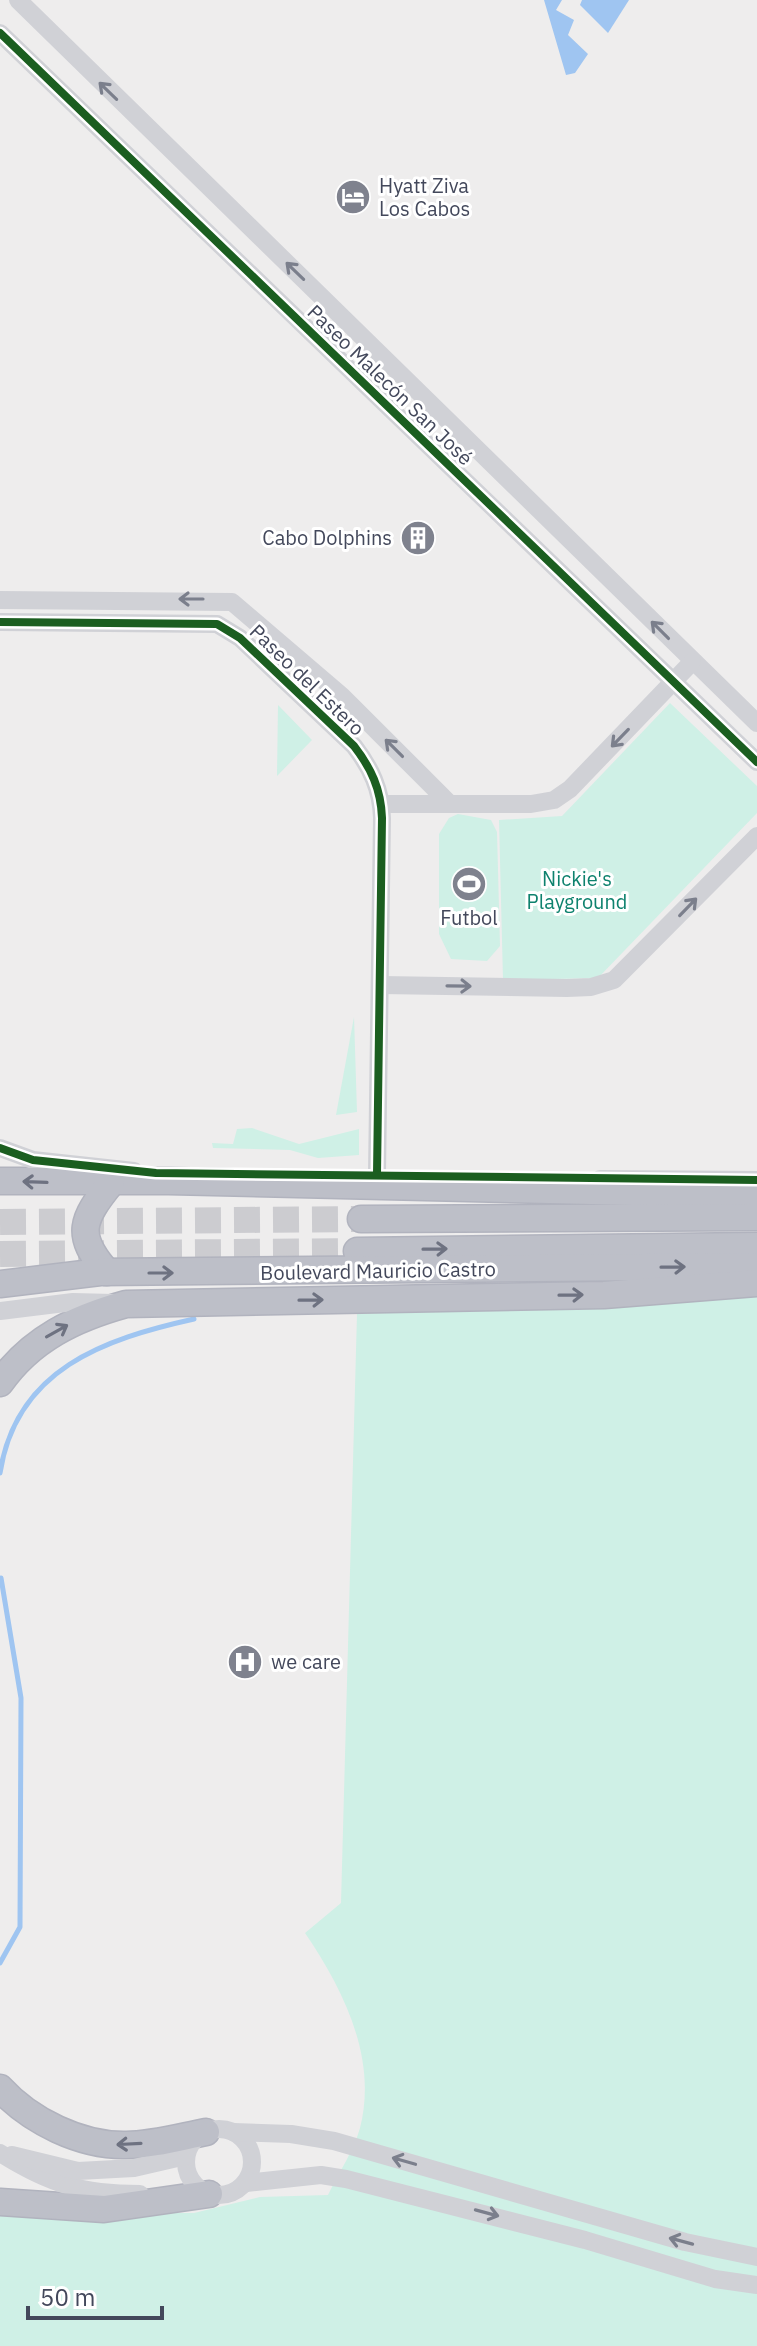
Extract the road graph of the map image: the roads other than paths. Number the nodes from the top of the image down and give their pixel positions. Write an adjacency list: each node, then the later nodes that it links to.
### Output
1 (18, 0): 3 (street, Paseo Malecón San José, one-way to 1)
2 (0, 33): 4 (street, Paseo Malecón San José)
3 (464, 435): 4 (street); 9 (street, Paseo Malecón San José, one-way to 3)
4 (442, 458): 10 (street, Paseo Malecón San José)
5 (108, 599): 6 (street, Paseo del Estero); 7 (street); 11 (street, Paseo del Estero, one-way to 5)
6 (0, 600)
7 (108, 621): 8 (street, Paseo del Estero); 12 (street, Paseo del Estero)
8 (0, 622)
9 (692, 662): 10 (street); 13 (street, Paseo Malecón San José)
10 (674, 682): 14 (street, Paseo Malecón San José); 15 (street, one-way to 15)
11 (348, 703): 12 (street); 15 (street, Paseo del Estero, one-way to 11)
12 (330, 723): 16 (street, Paseo del Estero)
13 (757, 723)
14 (757, 762)
15 (449, 803): 16 (street)
16 (381, 804): 18 (street, Paseo del Estero)
17 (757, 836): 18 (street, one-way to 17)
18 (381, 985): 20 (street, Paseo del Estero)
19 (0, 1148): 20 (street)
20 (377, 1174): 21 (street)
21 (705, 1178): 24 (highway)
22 (0, 1181): 23 (highway, one-way to 22)
23 (111, 1183): 25 (highway); 31 (highway)
24 (757, 1183)
25 (757, 1195)
26 (757, 1217): 27 (highway)
27 (361, 1219)
28 (757, 1246): 29 (highway, Boulevard Mauricio Castro, one-way to 28)
29 (357, 1251)
30 (757, 1266): 31 (highway, Boulevard Mauricio Castro, one-way to 30)
31 (107, 1272): 33 (highway, Boulevard Mauricio Castro)
32 (757, 1283): 34 (highway, one-way to 32)
33 (0, 1284)
34 (126, 1304): 35 (street); 36 (highway, one-way to 34)
35 (0, 1311)
36 (0, 1383)
37 (0, 2088): 38 (highway, one-way to 37)
38 (206, 2132): 39 (street); 41 (street)
39 (233, 2132): 42 (street, one-way to 39); 43 (street)
40 (0, 2153): 41 (street); 44 (street)
41 (186, 2156): 44 (street)
42 (454, 2176): 46 (street); 47 (street, one-way to 42)
43 (246, 2183): 44 (street); 46 (street)
44 (201, 2189): 45 (highway)
45 (0, 2202)
46 (447, 2203): 48 (street, one-way to 48)
47 (757, 2257)
48 (757, 2285)

